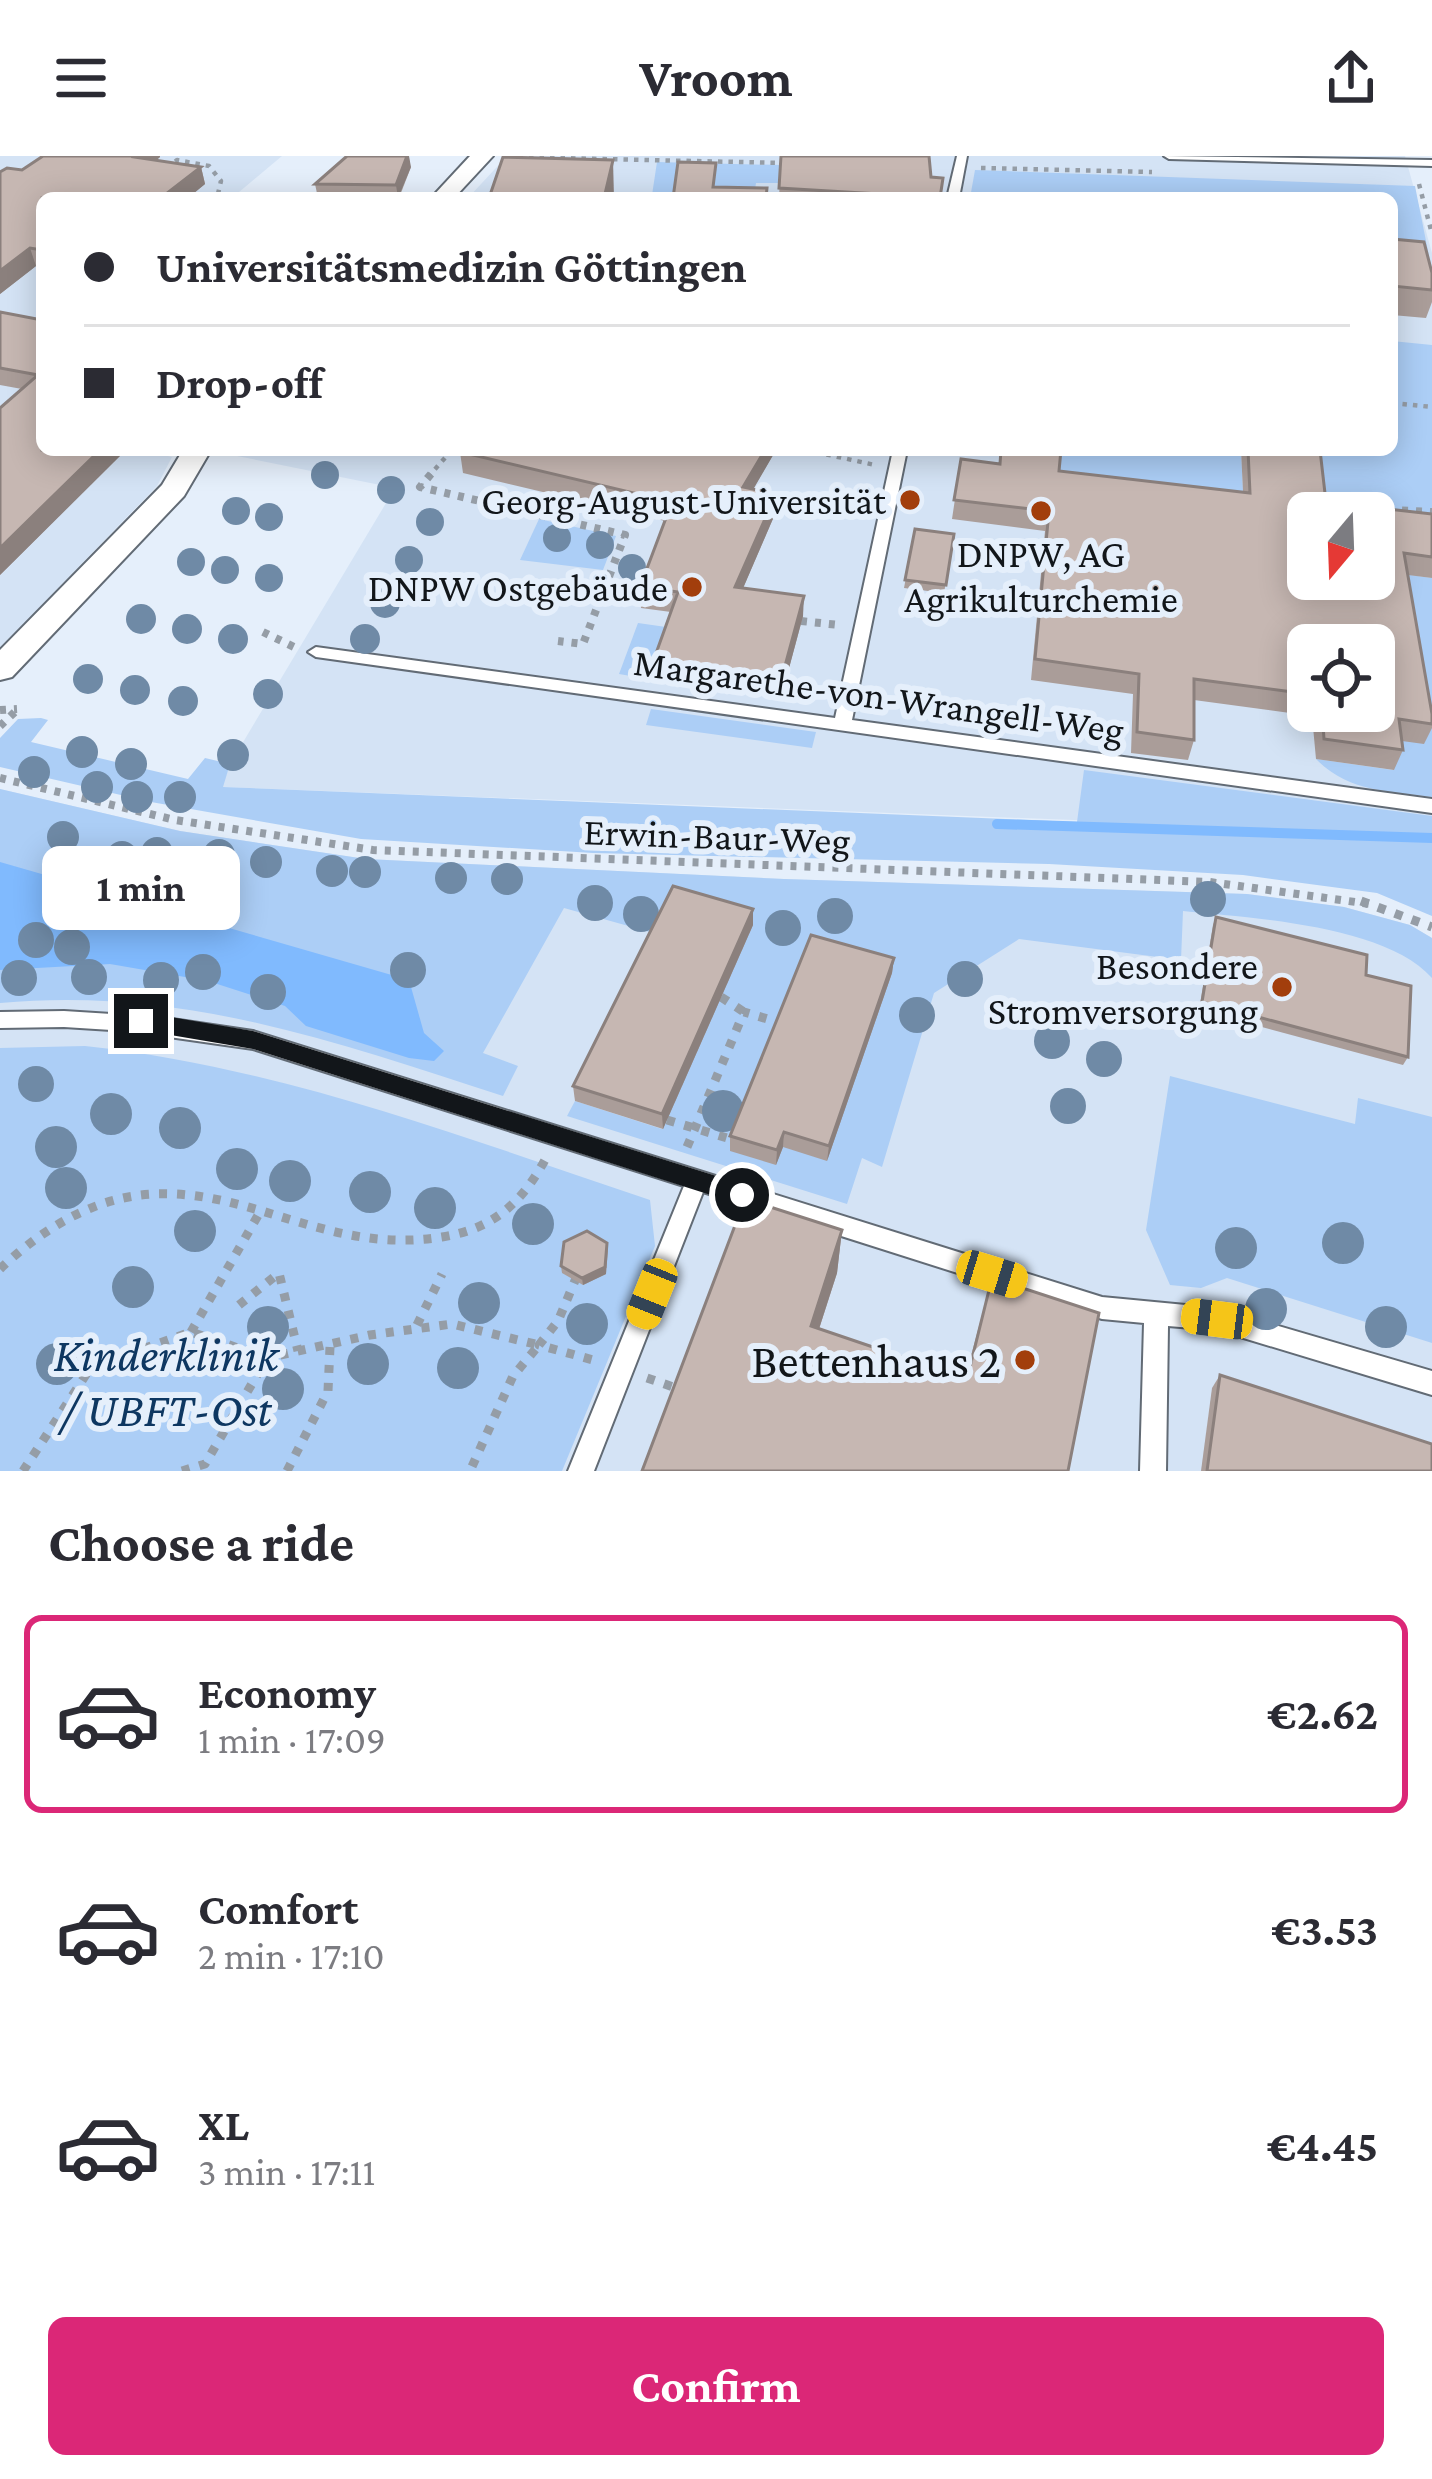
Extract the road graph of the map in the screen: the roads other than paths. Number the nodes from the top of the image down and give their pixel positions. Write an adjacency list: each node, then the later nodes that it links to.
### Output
1 (482, 156): 5 (street)
2 (962, 156): 6 (lane)
3 (1169, 156): 4 (lane)
4 (1432, 163)
5 (448, 192)
6 (954, 192)
7 (193, 456): 10 (street)
8 (899, 456): 11 (lane)
9 (308, 651): 11 (lane, Margarethe-von-Wrangell-Weg)
10 (0, 669)
11 (843, 722): 12 (lane, Margarethe-von-Wrangell-Weg)
12 (1432, 806)
13 (0, 1020): 14 (lane)
14 (687, 1177): 15 (lane); 17 (lane)
15 (1156, 1315): 16 (lane); 18 (lane)
16 (1432, 1383)
17 (581, 1471)
18 (1153, 1471)

